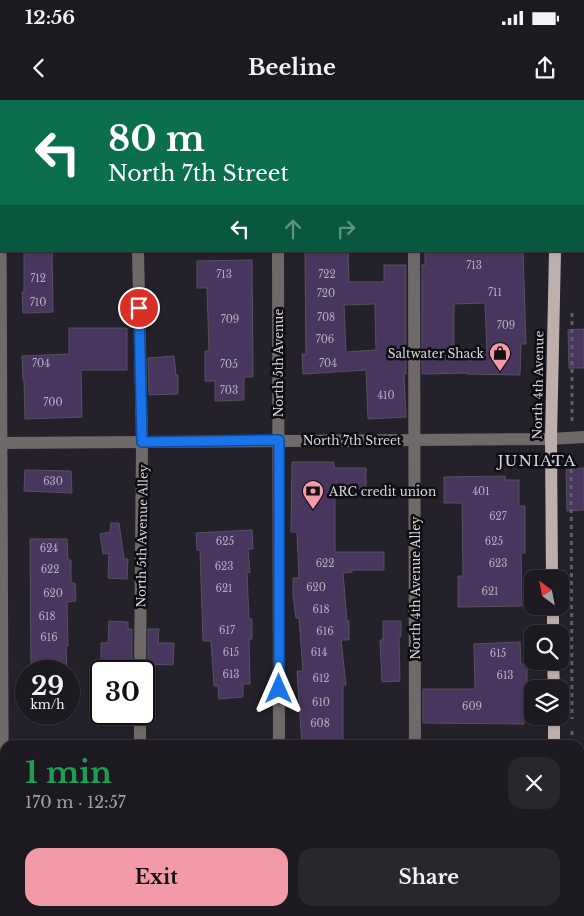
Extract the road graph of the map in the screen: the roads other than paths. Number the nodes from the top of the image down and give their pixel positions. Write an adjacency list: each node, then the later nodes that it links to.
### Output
1 (0, 100): 11 (street)
2 (138, 252): 10 (street, North 5th Avenue Alley)
3 (278, 252): 8 (street, North 5th Avenue)
4 (414, 252): 9 (street, North 4th Avenue Alley)
5 (555, 252): 7 (main road, North 4th Avenue)
6 (578, 437): 7 (street, North 7th Street)
7 (550, 439): 9 (street, North 7th Street); 12 (main road, North 4th Avenue)
8 (279, 440): 9 (street, North 7th Street); 10 (street, North 7th Street); 18 (street, North 5th Avenue)
9 (414, 440): 19 (street, North 4th Avenue Alley)
10 (142, 442): 11 (street, North 7th Street); 13 (street, North 5th Avenue Alley)
11 (0, 443): 16 (street)
12 (552, 570)
13 (140, 660)
14 (140, 725): 17 (street)
15 (554, 725): 20 (main road)
16 (2, 740)
17 (140, 740)
18 (279, 740)
19 (416, 740)
20 (554, 740)

